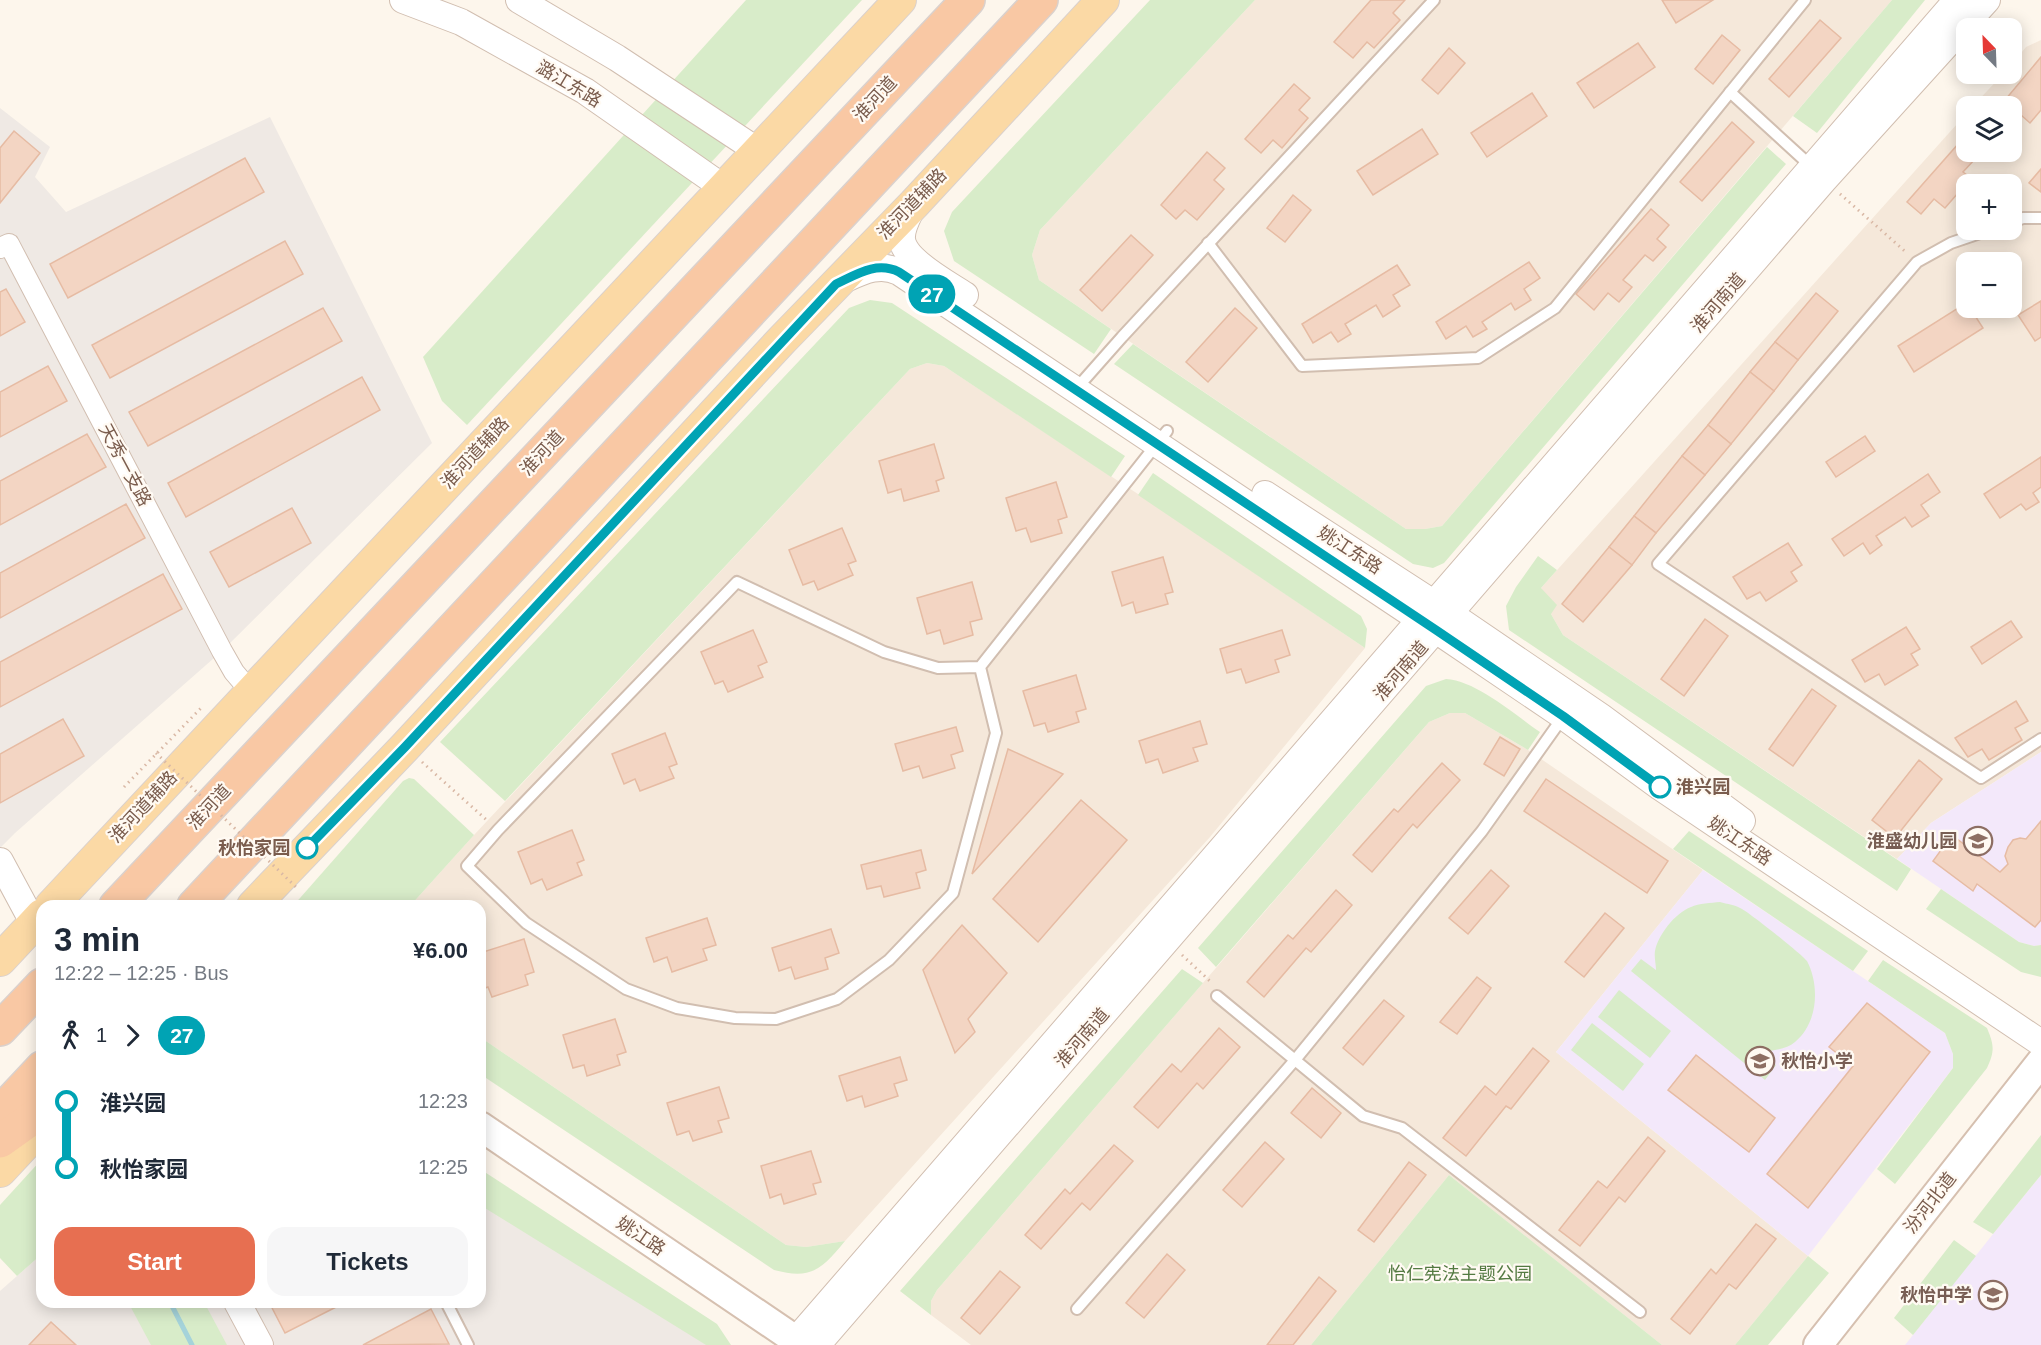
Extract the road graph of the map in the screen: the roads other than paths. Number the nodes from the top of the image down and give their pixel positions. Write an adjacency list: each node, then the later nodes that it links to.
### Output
1 (403, 0): 14 (street, 潞江东路)
2 (519, 0): 12 (street)
3 (900, 0): 12 (main road, 淮河道辅路)
4 (968, 0): 31 (highway, 淮河道)
5 (1041, 0): 32 (highway)
6 (1103, 0): 15 (main road, 淮河道辅路)
7 (1434, 0): 19 (lane)
8 (1805, 0): 11 (lane)
9 (1957, 0): 13 (street, 淮河南道)
10 (1987, 0): 13 (street, 淮河南道)
11 (1730, 92): 13 (lane); 19 (lane)
12 (758, 151): 14 (main road, 淮河道辅路)
13 (1818, 173): 24 (street, 淮河南道)
14 (724, 188): 26 (main road, 淮河道辅路)
15 (914, 204): 21 (main road, 淮河道辅路); 22 (street, 姚江东路)
16 (2022, 218): 17 (lane)
17 (2041, 218)
18 (1960, 240): 28 (lane)
19 (1208, 243): 22 (lane)
20 (0, 248): 26 (street, 天秀一支路)
21 (836, 284): 22 (street, 姚江东路); 33 (main road, 淮河道辅路)
22 (1081, 384): 23 (street, 姚江东路)
23 (1163, 437): 24 (street, 姚江东路); 25 (lane)
24 (1435, 617): 27 (street, 姚江东路); 39 (street, 姚江东路); 55 (street, 淮河南道); 55 (street, 淮河南道)
25 (980, 667): 25 (lane)
26 (251, 692): 30 (main road, 淮河道辅路)
27 (1563, 716): 41 (street, 姚江东路); 42 (lane)
28 (2041, 739)
29 (0, 861): 34 (street)
30 (56, 900)
31 (122, 900)
32 (200, 900)
33 (259, 900)
34 (36, 907)
35 (36, 921): 36 (main road, 淮河道辅路)
36 (0, 960)
37 (36, 991): 40 (highway)
38 (1217, 996): 42 (lane)
39 (2041, 1022)
40 (0, 1029)
41 (2041, 1043)
42 (1295, 1060): 53 (lane); 54 (lane)
43 (2041, 1062): 58 (main road, 汾河北道)
44 (36, 1074): 45 (highway)
45 (0, 1113)
46 (36, 1115): 49 (highway)
47 (486, 1130): 55 (main road, 姚江路)
48 (36, 1132): 50 (main road)
49 (0, 1141)
50 (0, 1171)
51 (240, 1308): 56 (street)
52 (449, 1308): 57 (lane)
53 (1077, 1309)
54 (1640, 1312)
55 (805, 1343)
56 (260, 1345)
57 (468, 1345)
58 (1818, 1345)

